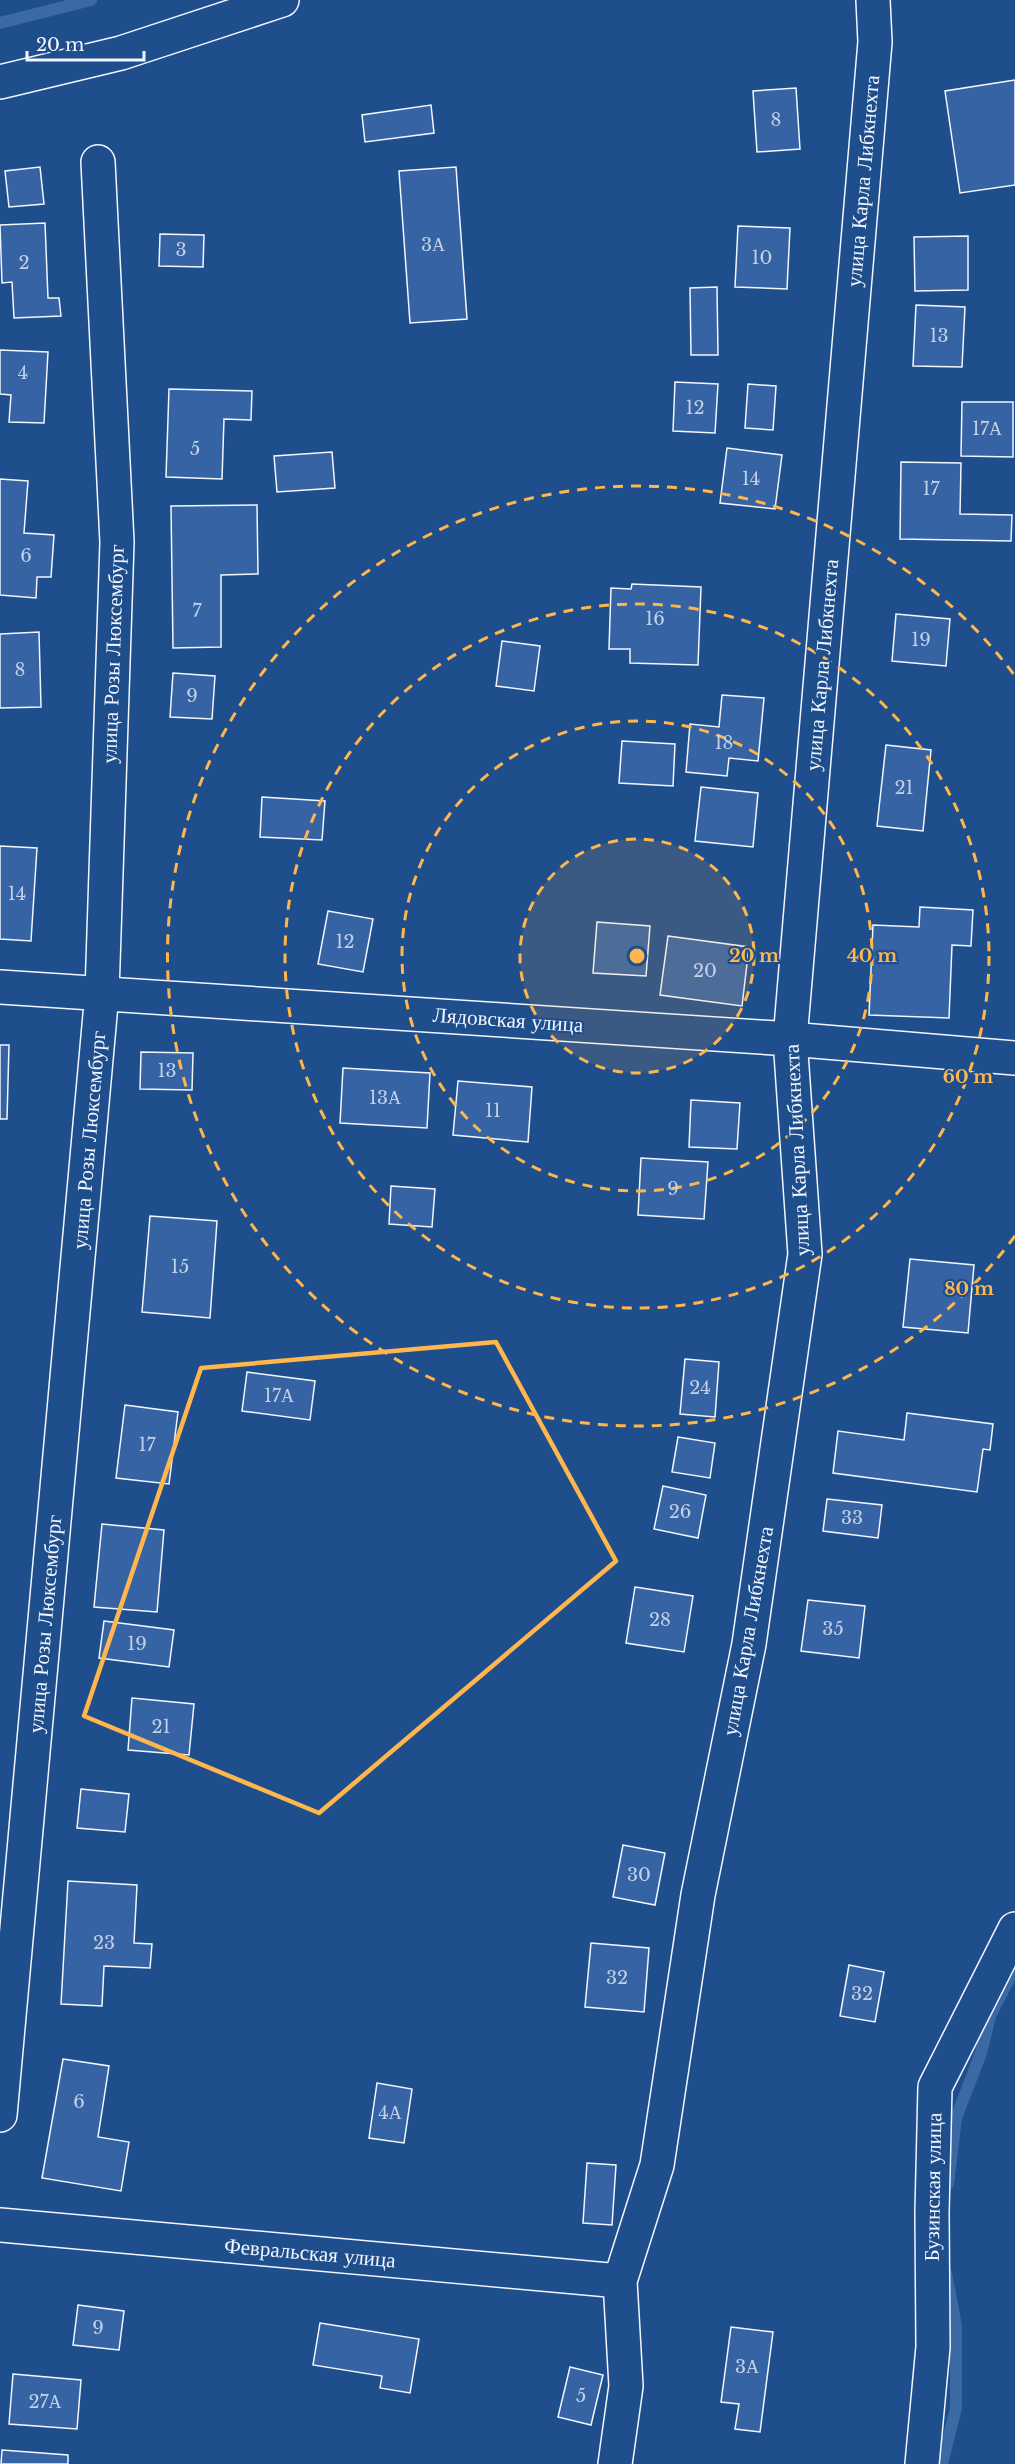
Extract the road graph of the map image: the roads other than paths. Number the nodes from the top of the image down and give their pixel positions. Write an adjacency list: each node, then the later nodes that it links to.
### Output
1 (282, 0): 3 (street)
2 (873, 0): 7 (street, улица Карла Либкнехта)
3 (0, 82)
4 (98, 162): 6 (street, улица Розы Люксембург)
5 (0, 987): 6 (street, Лядовская улица)
6 (102, 993): 7 (street, Лядовская улица); 10 (street, улица Розы Люксембург)
7 (790, 1039): 8 (street, Лядовская улица); 12 (street, улица Карла Либкнехта)
8 (1015, 1058)
9 (1015, 1929): 14 (street, Бузинская улица)
10 (0, 2115)
11 (0, 2225): 12 (street, Февральская улица)
12 (620, 2281): 13 (street, улица Карла Либкнехта)
13 (615, 2464)
14 (922, 2464)

